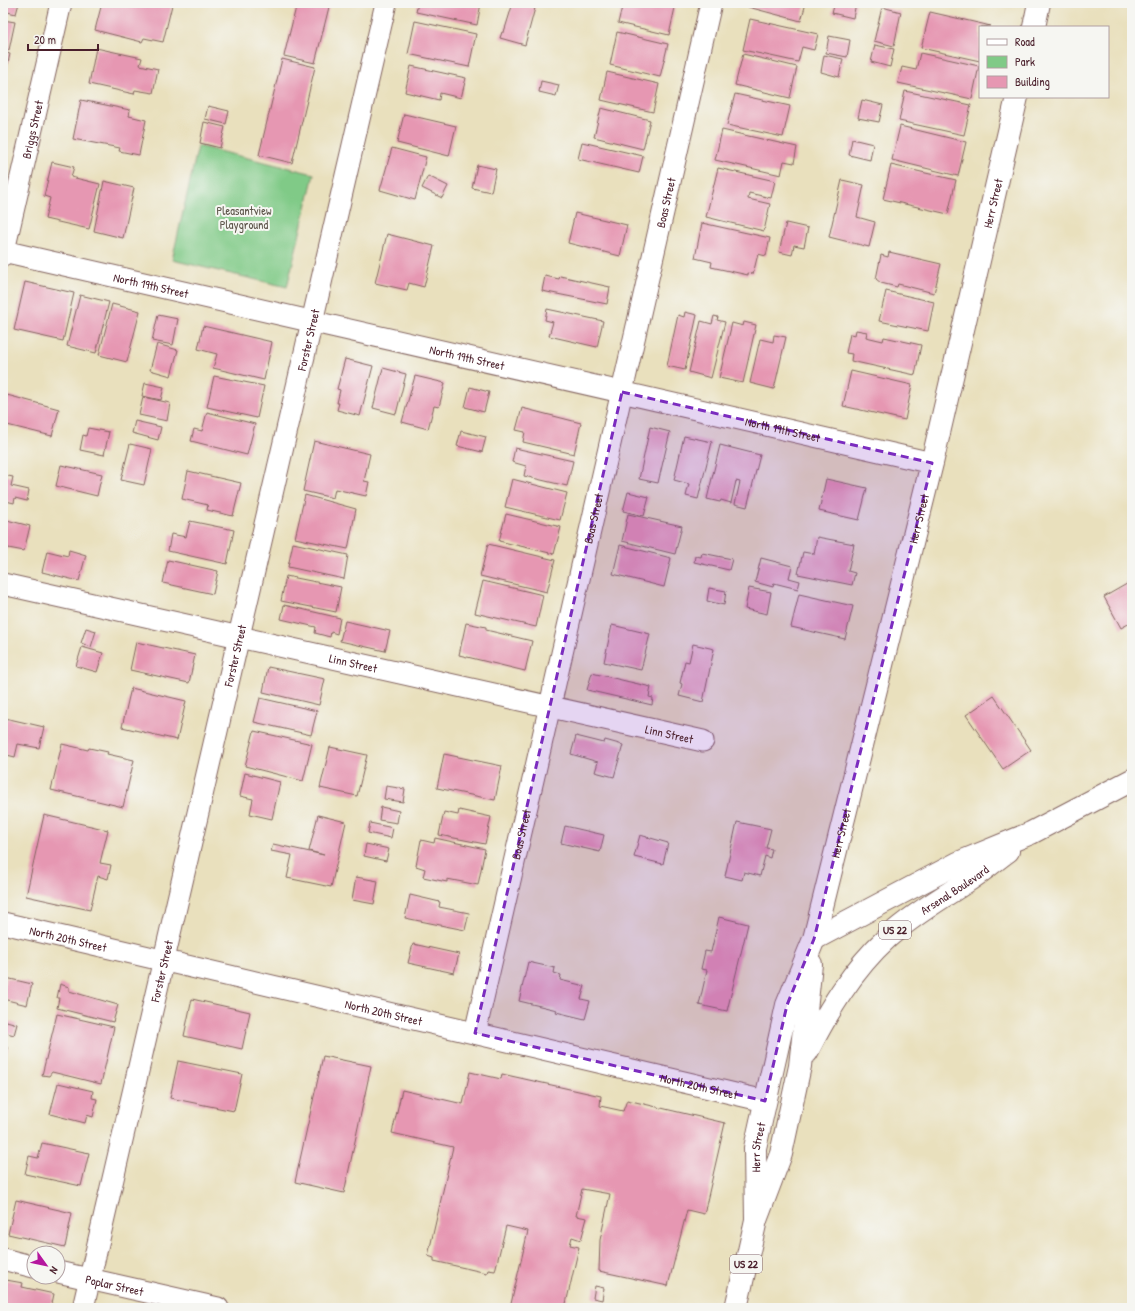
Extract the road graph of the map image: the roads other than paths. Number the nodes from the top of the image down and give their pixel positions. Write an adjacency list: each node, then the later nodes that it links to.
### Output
1 (60, 3): 7 (street, Briggs Street)
2 (386, 3): 8 (street, Forster Street)
3 (711, 3): 9 (street, Boas Street)
4 (1039, 3): 5 (main road)
5 (1034, 26)
6 (1017, 98): 10 (main road, Herr Street)
7 (3, 252): 8 (street, North 19th Street)
8 (312, 321): 9 (street, North 19th Street); 12 (street, Forster Street)
9 (622, 392): 10 (street, North 19th Street); 13 (street, Boas Street)
10 (932, 463): 18 (main road, Herr Street)
11 (3, 584): 12 (street, Linn Street)
12 (238, 637): 13 (street, Linn Street); 19 (street, Forster Street)
13 (550, 707): 14 (street, Linn Street); 20 (street, Boas Street)
14 (703, 741)
15 (1132, 780): 16 (main road, Arsenal Boulevard / US 22)
16 (1031, 833): 18 (main road, Arsenal Boulevard / US 22); 21 (main road, Arsenal Boulevard / US 22)
17 (3, 923): 19 (street, North 20th Street)
18 (814, 939): 21 (main road, Herr Street); 22 (main road, Herr Street / US 22)
19 (163, 960): 20 (street, North 20th Street); 27 (street, Forster Street)
20 (475, 1033): 22 (street, North 20th Street)
21 (800, 1066): 23 (main road, Herr Street / US 22)
22 (765, 1101): 23 (main road, Herr Street / US 22)
23 (756, 1220): 30 (main road, Herr Street / US 22)
24 (3, 1260): 25 (street)
25 (26, 1264)
26 (66, 1274): 27 (street, Poplar Street)
27 (89, 1279): 28 (street, Forster Street); 29 (street, Poplar Street)
28 (83, 1308)
29 (218, 1308)
30 (736, 1308)

